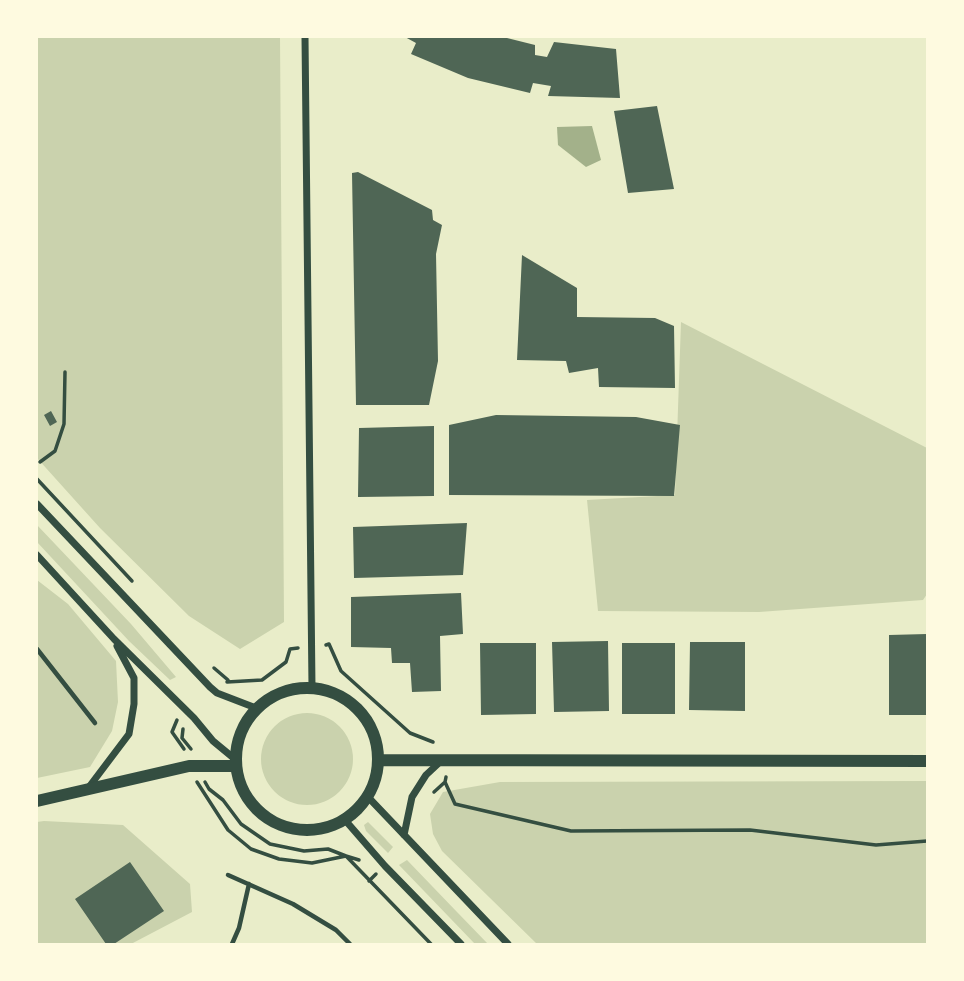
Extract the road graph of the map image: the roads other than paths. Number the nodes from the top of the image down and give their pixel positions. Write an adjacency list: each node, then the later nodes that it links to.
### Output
1 (305, 37): 6 (street)
2 (37, 504): 7 (street)
3 (37, 555): 4 (street)
4 (114, 639): 12 (street); 13 (street)
5 (37, 649): 8 (lane)
6 (312, 687): 7 (street); 9 (street)
7 (256, 708): 12 (street)
8 (95, 723)
9 (379, 760): 10 (street); 14 (street)
10 (444, 761): 11 (street); 17 (street)
11 (927, 761)
12 (236, 763): 13 (street); 16 (street)
13 (86, 791): 15 (street)
14 (368, 797): 16 (street); 17 (street)
15 (37, 801)
16 (345, 820): 22 (street)
17 (404, 835): 23 (street)
18 (228, 875): 19 (lane)
19 (249, 884): 20 (lane); 21 (lane)
20 (232, 944)
21 (350, 944)
22 (461, 944)
23 (508, 944)

